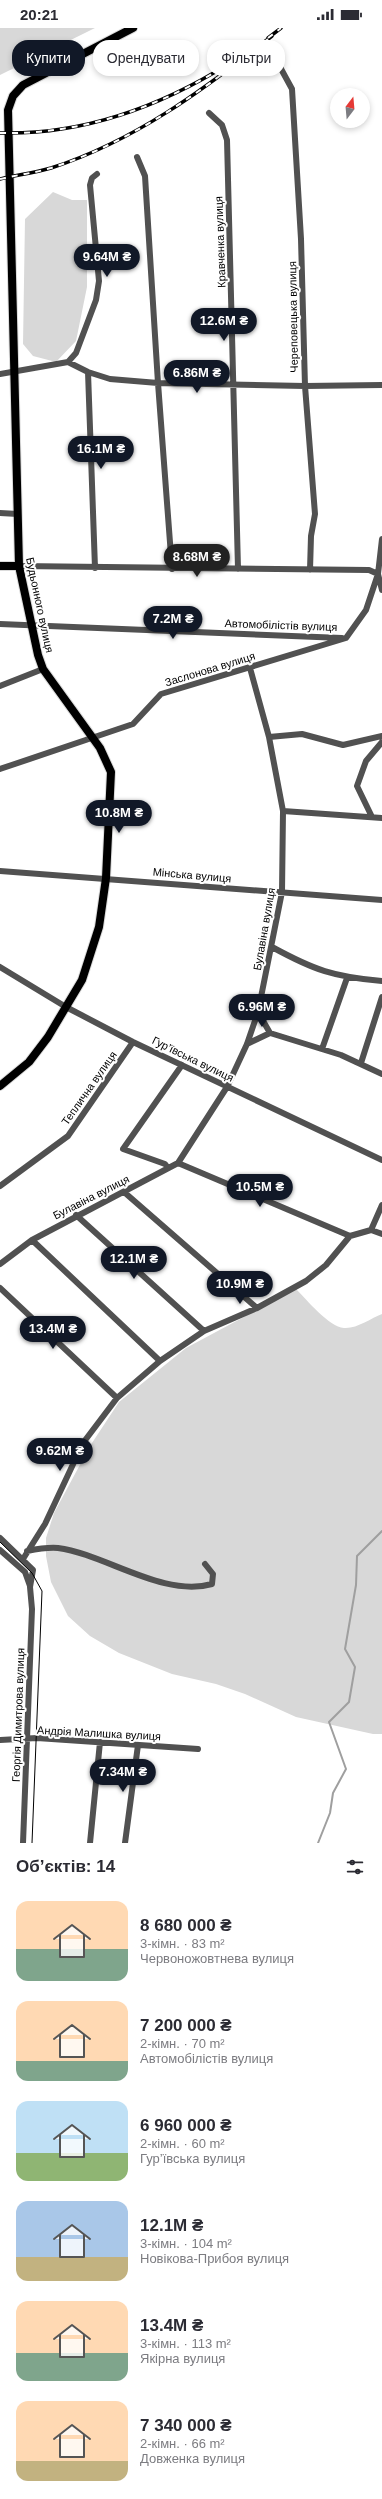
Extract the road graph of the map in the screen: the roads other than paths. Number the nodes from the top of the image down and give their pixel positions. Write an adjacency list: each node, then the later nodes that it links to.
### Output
1 (134, 28): 8 (main road, Будьонного вулиця)
2 (285, 76): 13 (street, Череповецька вулиця)
3 (209, 113): 12 (street, Кравченка вулиця)
4 (137, 157): 10 (street)
5 (97, 174): 6 (street)
6 (68, 362): 7 (street); 8 (street)
7 (88, 372): 10 (street); 19 (street)
8 (15, 373): 9 (street); 15 (main road, Будьонного вулиця)
9 (0, 374)
10 (158, 383): 12 (street); 20 (street)
11 (382, 385): 13 (street)
12 (235, 386): 13 (street); 21 (street, Кравченка вулиця)
13 (305, 386): 22 (street, Череповецька вулиця)
14 (0, 513): 15 (street)
15 (18, 514): 18 (main road, Будьонного вулиця)
16 (382, 539): 23 (street)
17 (0, 566): 18 (main road)
18 (19, 566): 19 (street); 26 (main road, Будьонного вулиця)
19 (95, 568): 20 (street)
20 (172, 568): 21 (street)
21 (238, 569): 22 (street)
22 (310, 570): 23 (street)
23 (378, 574): 24 (street); 27 (street)
24 (382, 590)
25 (0, 624): 26 (street, Автомобілістів вулиця)
26 (32, 626): 27 (street, Автомобілістів вулиця); 29 (main road, Будьонного вулиця)
27 (346, 638): 28 (street, Заслонова вулиця)
28 (250, 668): 32 (street, Заслонова вулиця); 33 (street, Булавіна вулиця)
29 (43, 669): 30 (street); 32 (main road, Будьонного вулиця)
30 (0, 686)
31 (382, 736): 33 (street)
32 (93, 737): 35 (street, Заслонова вулиця); 40 (main road, Будьонного вулиця)
33 (269, 737): 36 (street, Булавіна вулиця)
34 (382, 742): 37 (street)
35 (0, 770)
36 (283, 811): 37 (street); 41 (street, Булавіна вулиця)
37 (372, 817): 38 (street)
38 (382, 818)
39 (0, 871): 40 (street, Мінська вулиця)
40 (106, 878): 41 (street, Мінська вулиця); 48 (main road, Будьонного вулиця)
41 (282, 892): 42 (street, Мінська вулиця); 43 (street, Булавіна вулиця)
42 (382, 900)
43 (272, 947): 45 (street); 49 (street, Булавіна вулиця)
44 (0, 967): 48 (street, Гур’ївська вулиця)
45 (347, 978): 46 (street); 53 (street)
46 (382, 981)
47 (382, 997): 54 (street)
48 (66, 1007): 51 (street, Гур’ївська вулиця); 57 (main road, Будьонного вулиця)
49 (258, 1012): 50 (street); 52 (street, Булавіна вулиця)
50 (270, 1033): 52 (street); 53 (street)
51 (134, 1042): 55 (street, Гур’ївська вулиця); 62 (street, Теплична вулиця)
52 (247, 1044): 58 (street, Булавіна вулиця)
53 (322, 1049): 54 (street)
54 (361, 1063): 56 (street)
55 (182, 1065): 58 (street, Гур’ївська вулиця); 61 (street)
56 (382, 1074)
57 (0, 1086)
58 (226, 1087): 59 (street, Гур’ївська вулиця); 60 (street, Булавіна вулиця)
59 (382, 1160)
60 (178, 1163): 61 (street, Булавіна вулиця); 68 (street)
61 (168, 1168): 63 (street, Булавіна вулиця)
62 (0, 1186)
63 (124, 1192): 65 (street, Булавіна вулиця); 72 (street)
64 (382, 1205): 66 (street)
65 (76, 1215): 69 (street, Булавіна вулиця); 73 (street)
66 (371, 1230): 67 (street); 68 (street)
67 (382, 1234)
68 (350, 1236): 72 (street)
69 (32, 1240): 70 (street, Булавіна вулиця); 74 (street)
70 (0, 1264)
71 (0, 1288): 75 (street)
72 (257, 1308): 73 (street)
73 (204, 1331): 74 (street)
74 (160, 1361): 75 (street)
75 (117, 1398): 78 (street)
76 (0, 1538): 79 (street, Георгія Димитрова вулиця)
77 (0, 1550): 81 (street, Георгія Димитрова вулиця)
78 (27, 1551): 79 (street); 80 (street)
79 (23, 1559): 81 (street, Георгія Димитрова вулиця)
80 (205, 1564)
81 (30, 1587): 83 (street, Георгія Димитрова вулиця)
82 (0, 1740): 83 (street, Андрія Малишка вулиця)
83 (27, 1740): 84 (street, Андрія Малишка вулиця); 87 (street, Георгія Димитрова вулиця)
84 (100, 1742): 85 (street, Андрія Малишка вулиця); 88 (street)
85 (138, 1745): 86 (street, Андрія Малишка вулиця); 89 (street)
86 (198, 1749)
87 (23, 1843)
88 (90, 1843)
89 (126, 1843)

